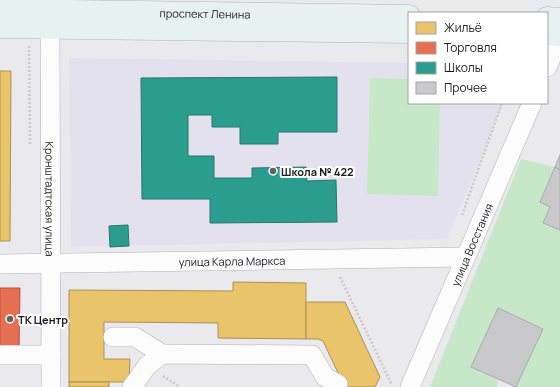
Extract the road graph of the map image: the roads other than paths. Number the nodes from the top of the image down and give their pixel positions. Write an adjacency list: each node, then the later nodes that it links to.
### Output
1 (293, 7): 3 (main road, проспект Ленина); 5 (main road, проспект Ленина)
2 (0, 10): 5 (main road, проспект Ленина)
3 (408, 16)
4 (548, 18): 6 (main road)
5 (50, 19): 7 (main road, проспект Ленина); 8 (main road, проспект Ленина); 15 (street, Кронштадтская улица)
6 (560, 19)
7 (0, 27)
8 (408, 32)
9 (548, 34): 10 (main road)
10 (560, 36): 11 (street)
11 (548, 65)
12 (532, 104): 13 (street, улица Восстания)
13 (465, 257): 15 (street, улица Карла Маркса); 21 (street, улица Восстания)
14 (0, 264): 15 (street, улица Карла Маркса)
15 (50, 264): 19 (street, Кронштадтская улица)
16 (113, 337): 17 (street)
17 (162, 354): 20 (street); 23 (street)
18 (0, 355): 19 (street)
19 (51, 355): 22 (street, Кронштадтская улица)
20 (328, 382)
21 (401, 386)
22 (51, 387)
23 (132, 387)

